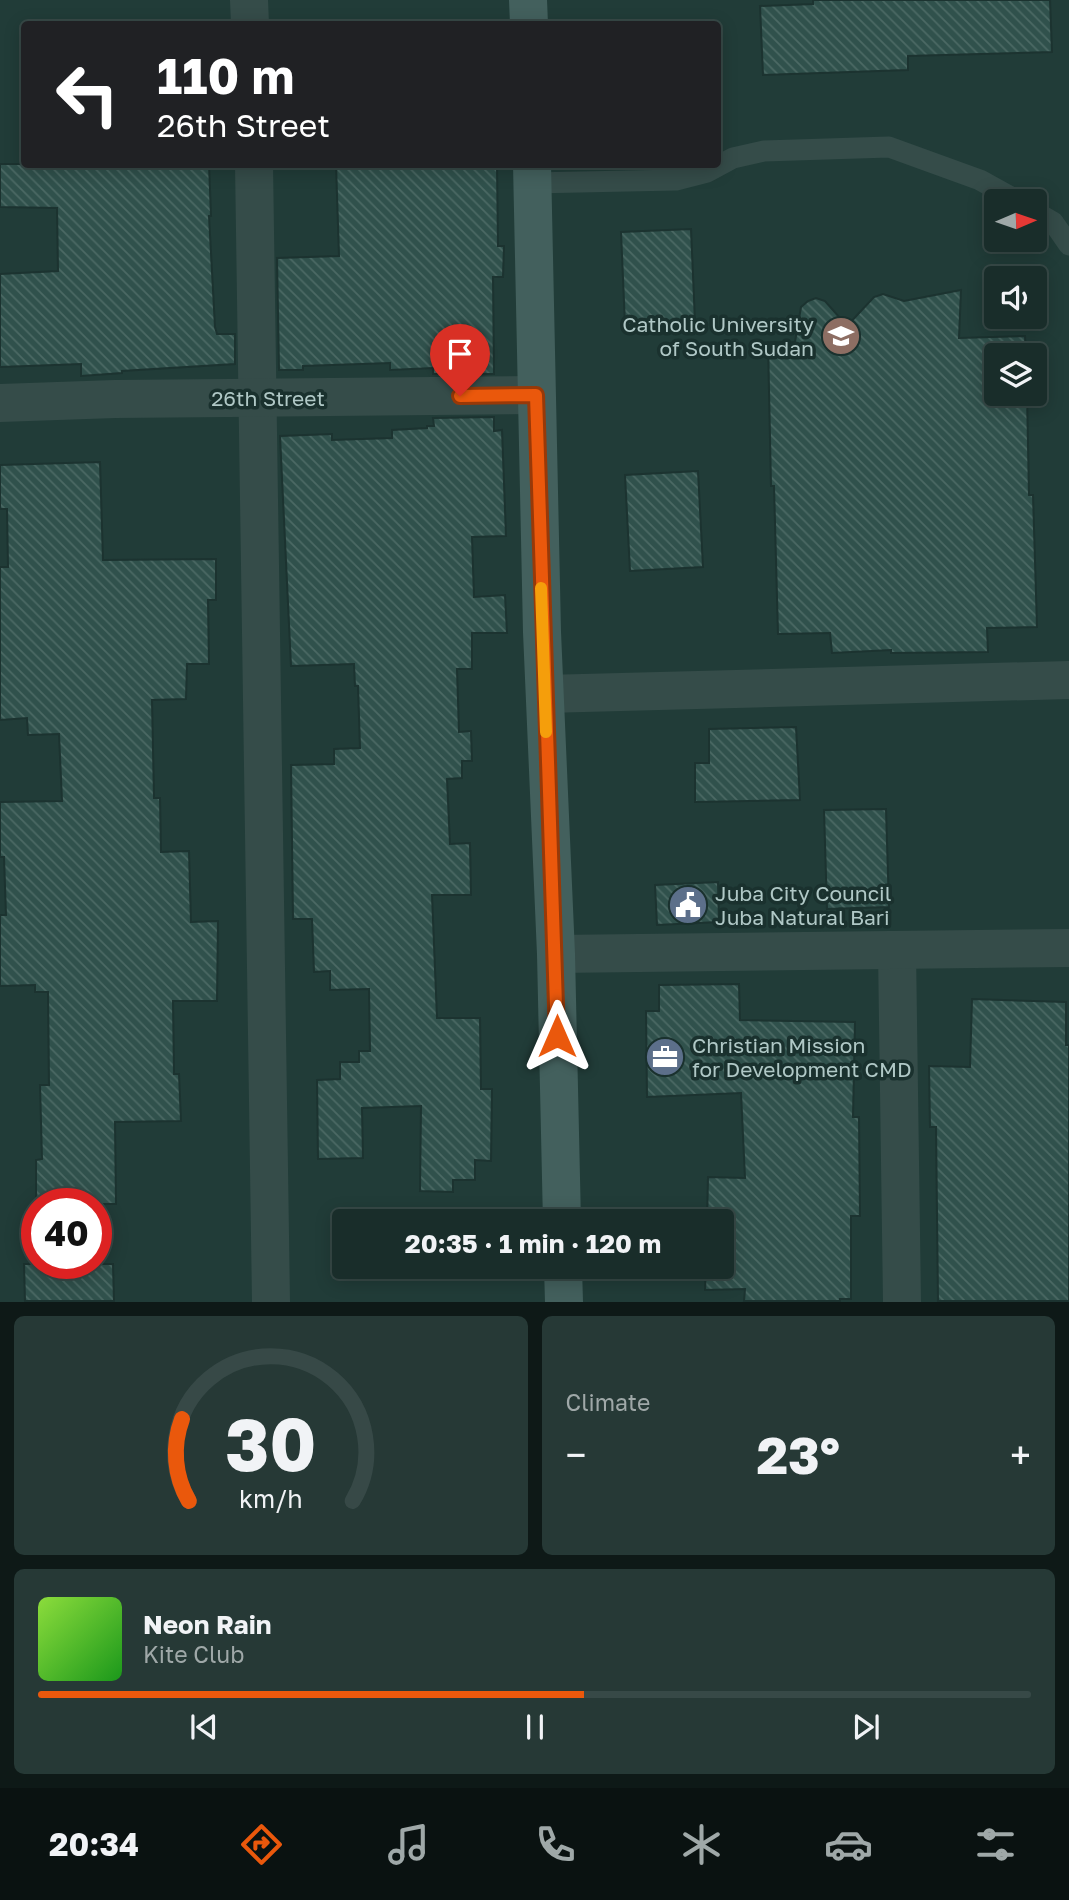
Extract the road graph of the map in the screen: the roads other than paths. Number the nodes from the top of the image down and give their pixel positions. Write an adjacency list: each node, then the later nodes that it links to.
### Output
1 (249, 0): 3 (street)
2 (528, 0): 4 (street)
3 (250, 21)
4 (528, 21)
5 (721, 164): 9 (lane)
6 (254, 168): 13 (street)
7 (714, 168): 8 (lane)
8 (532, 174): 12 (street)
9 (996, 189)
10 (1047, 219): 11 (lane)
11 (1069, 245)
12 (536, 395): 13 (street, 26th Street); 16 (street)
13 (257, 398): 14 (street, 26th Street); 22 (street)
14 (0, 402)
15 (1069, 680): 16 (street)
16 (545, 694): 19 (street)
17 (1069, 948): 18 (street)
18 (897, 950): 19 (street); 24 (street)
19 (556, 954): 20 (street)
20 (562, 1209)
21 (563, 1279): 23 (street)
22 (271, 1301)
23 (564, 1301)
24 (902, 1301)

